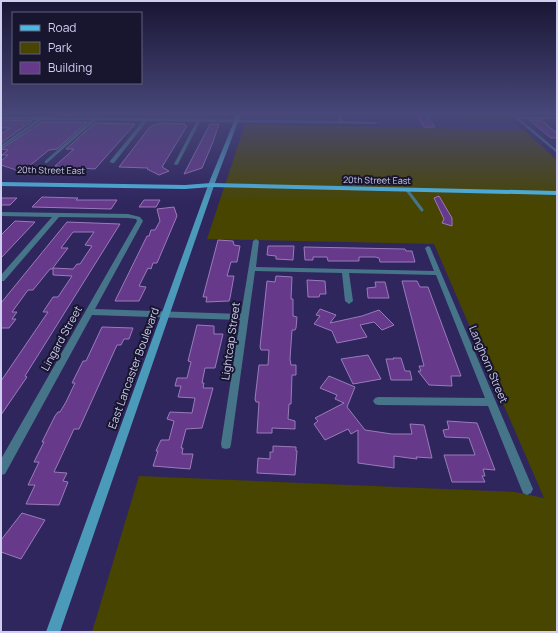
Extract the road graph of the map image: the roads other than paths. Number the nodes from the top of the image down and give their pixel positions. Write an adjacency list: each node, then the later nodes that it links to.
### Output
1 (68, 144): 7 (street)
2 (127, 144): 8 (street)
3 (187, 144): 9 (street)
4 (227, 144): 13 (main road, East Lancaster Boulevard)
5 (547, 144): 6 (street)
6 (557, 152)
7 (47, 162)
8 (112, 162)
9 (176, 164)
10 (1, 178): 12 (main road, 20th Street East)
11 (1, 184): 12 (main road, 20th Street East)
12 (197, 185): 13 (main road, 20th Street East)
13 (211, 185): 14 (main road, 20th Street East); 27 (main road, East Lancaster Boulevard)
14 (407, 190): 15 (main road, 20th Street East); 16 (lane)
15 (557, 193)
16 (422, 210)
17 (1, 214): 18 (street)
18 (57, 215): 24 (street); 26 (street, Lingard Street)
19 (256, 241): 21 (street, Lightcap Street)
20 (428, 248): 23 (street, Langhorn Street)
21 (252, 269): 22 (street); 28 (street, Lightcap Street)
22 (345, 271): 23 (street); 25 (street)
23 (438, 273): 30 (street, Langhorn Street)
24 (1, 279)
25 (349, 301)
26 (88, 312): 27 (street); 32 (street, Lingard Street)
27 (166, 315): 28 (street); 34 (main road, East Lancaster Boulevard)
28 (244, 317): 31 (street, Lightcap Street)
29 (378, 401): 30 (street)
30 (492, 402): 33 (street, Langhorn Street)
31 (226, 444)
32 (1, 470)
33 (527, 489)
34 (53, 632)

